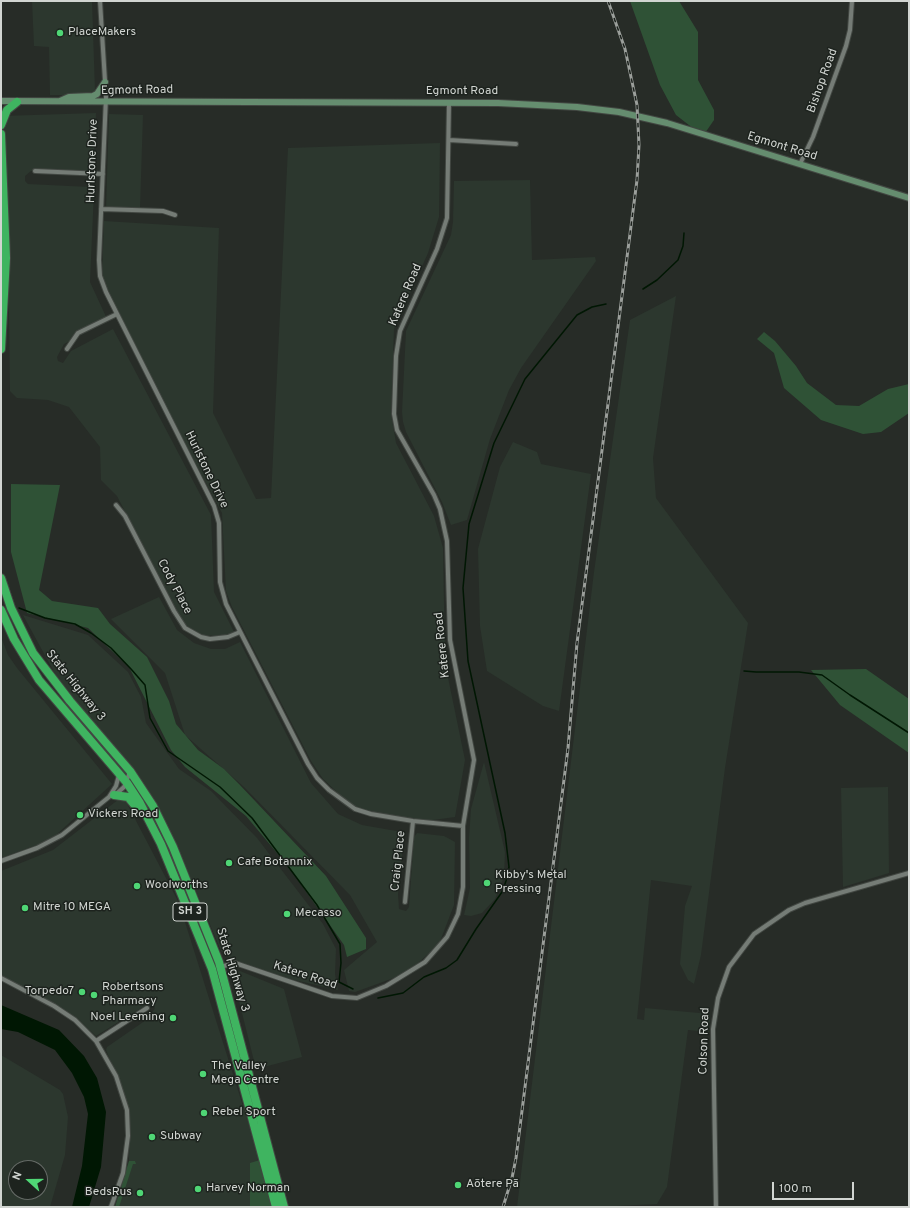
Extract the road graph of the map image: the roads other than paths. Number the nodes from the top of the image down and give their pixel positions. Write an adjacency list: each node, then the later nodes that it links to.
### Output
1 (100, 1): 3 (street, Hurlstone Drive)
2 (852, 1): 13 (street, Bishop Road)
3 (105, 82): 6 (main road); 7 (street, Hurlstone Drive)
4 (1, 101): 5 (main road, Egmont Road)
5 (17, 102): 6 (main road, Egmont Road); 9 (highway)
6 (59, 102): 7 (main road, Egmont Road)
7 (105, 102): 8 (main road, Egmont Road); 15 (street, Hurlstone Drive)
8 (449, 103): 11 (street, Katere Road); 13 (main road, Egmont Road)
9 (1, 125)
10 (1, 134): 20 (highway)
11 (449, 140): 12 (street); 31 (street, Katere Road)
12 (516, 144)
13 (800, 164): 16 (main road, Egmont Road)
14 (35, 171): 15 (street)
15 (102, 174): 17 (street, Hurlstone Drive)
16 (909, 198)
17 (101, 209): 18 (street); 19 (street, Hurlstone Drive)
18 (175, 215)
19 (117, 314): 21 (street); 25 (street, Hurlstone Drive)
20 (1, 349)
21 (68, 349)
22 (116, 505): 25 (street, Cody Place)
23 (1, 578): 26 (highway, State Highway 3 / SH 3)
24 (1, 610): 27 (highway, State Highway 3 / SH 3)
25 (240, 632): 30 (street, Hurlstone Drive)
26 (130, 771): 28 (street); 36 (highway, State Highway 3 / SH 3)
27 (119, 773): 28 (highway, State Highway 3 / SH 3); 29 (street)
28 (127, 783): 29 (street); 32 (highway, State Highway 3 / SH 3)
29 (112, 796): 32 (highway); 33 (street)
30 (413, 821): 31 (street, Hurlstone Drive); 35 (street, Craig Place)
31 (463, 826): 36 (street, Katere Road)
32 (158, 837): 37 (highway, State Highway 3 / SH 3)
33 (1, 861)
34 (909, 873): 46 (street, Colson Road)
35 (405, 902)
36 (220, 966): 37 (street, Katere Road); 41 (highway, State Highway 3 / SH 3)
37 (212, 970): 42 (highway, State Highway 3 / SH 3)
38 (1, 978): 40 (street)
39 (146, 1008): 40 (street)
40 (96, 1041): 43 (street)
41 (251, 1081): 42 (highway); 45 (highway, State Highway 3 / SH 3)
42 (242, 1083): 44 (highway, State Highway 3 / SH 3)
43 (111, 1207)
44 (276, 1207)
45 (284, 1207)
46 (716, 1207)

